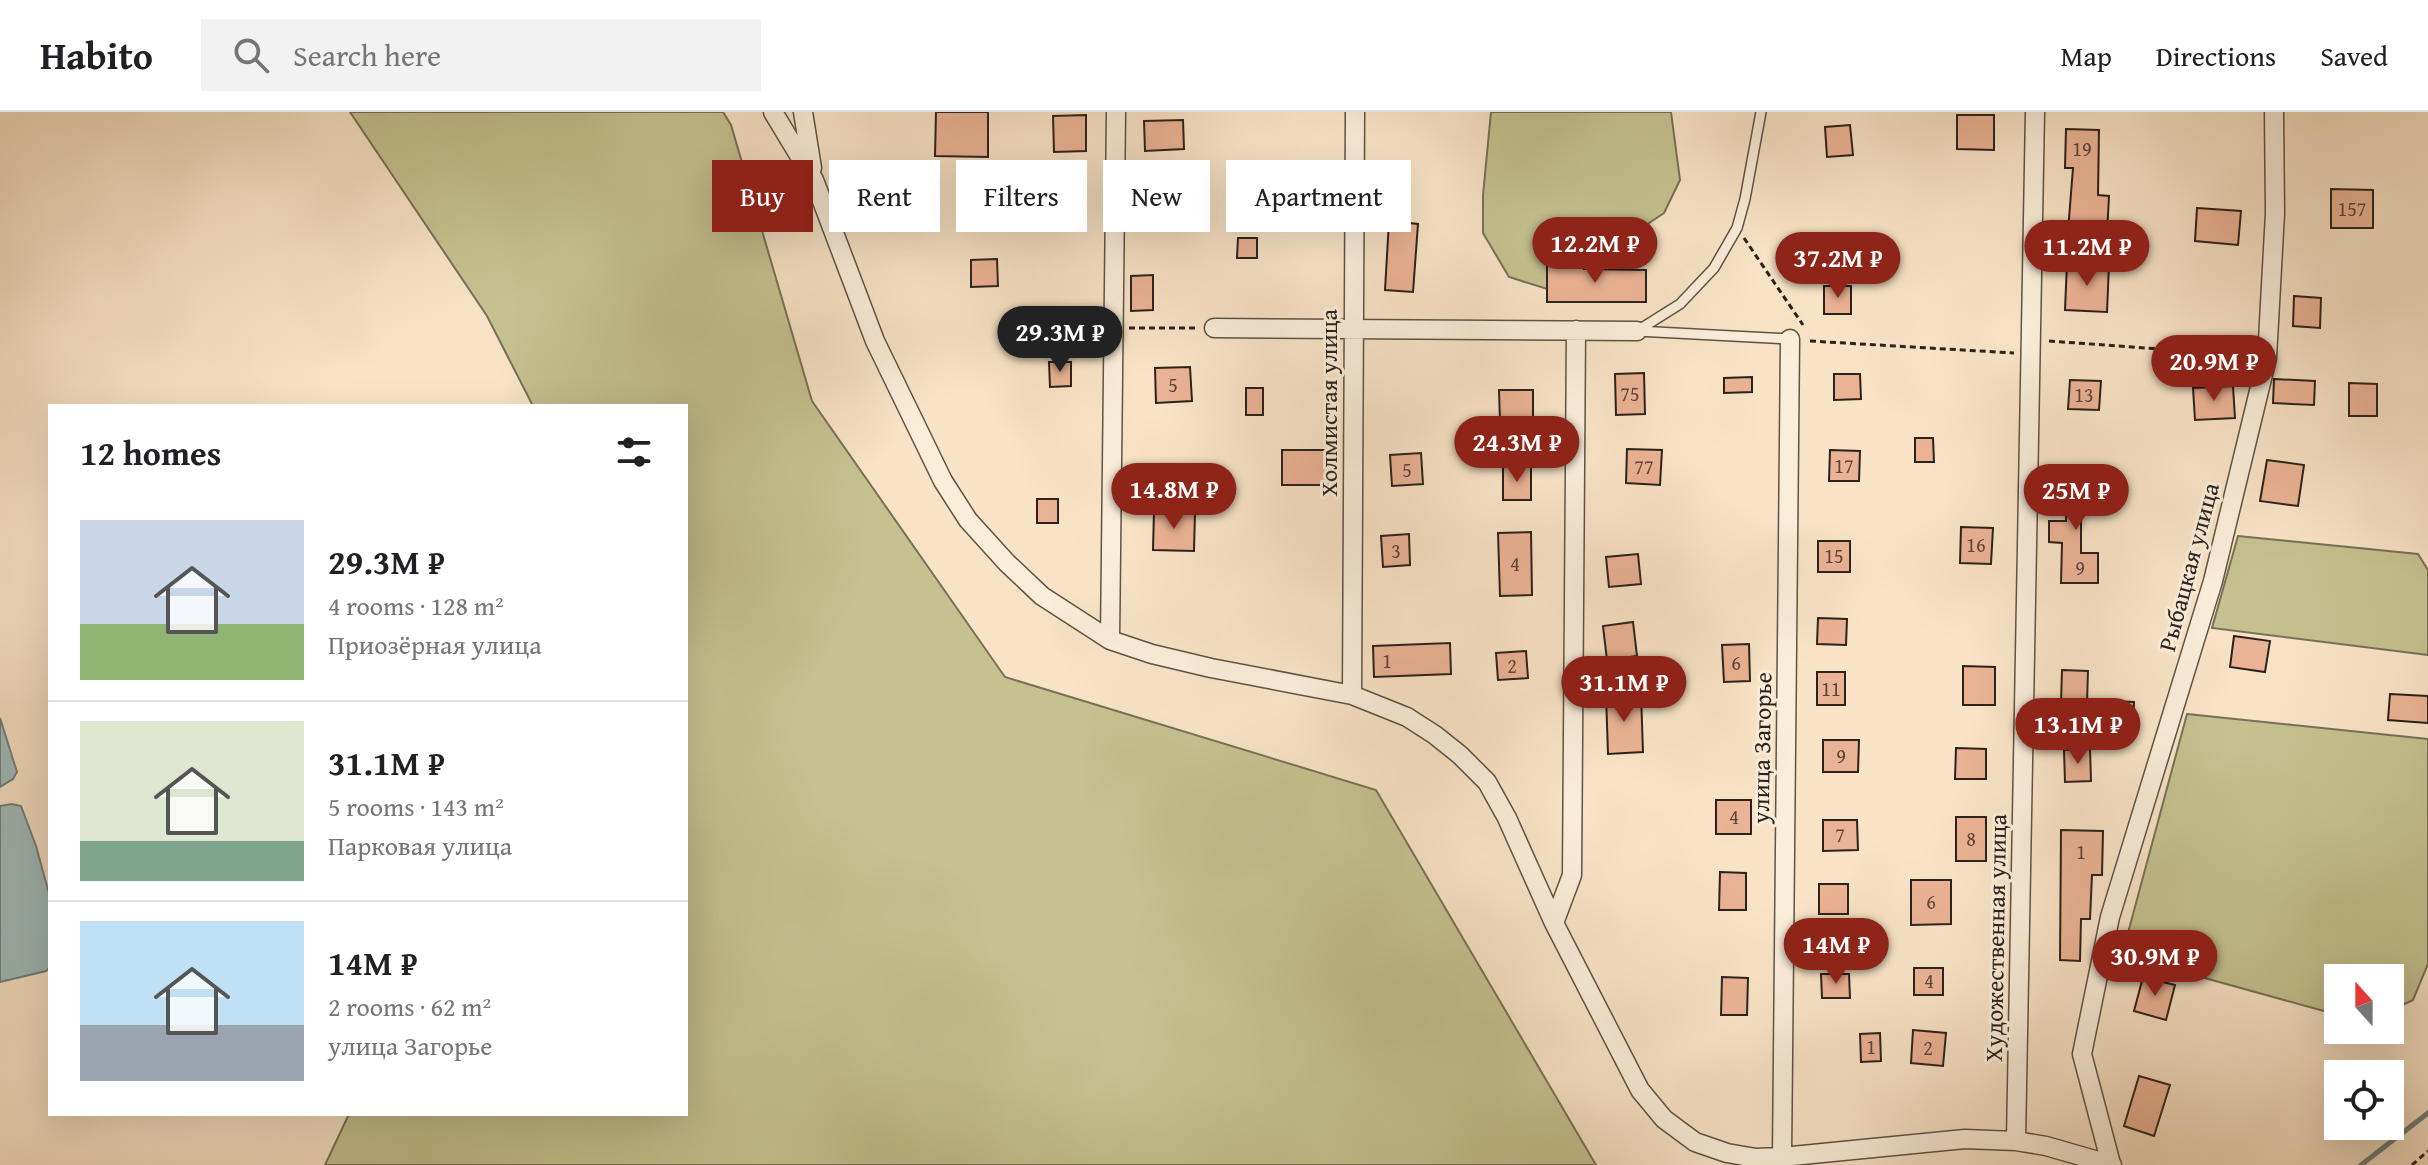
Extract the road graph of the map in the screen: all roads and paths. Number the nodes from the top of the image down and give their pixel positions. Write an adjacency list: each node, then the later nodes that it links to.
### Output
1 (773, 112): 8 (street)
2 (803, 112): 8 (street)
3 (1116, 112): 10 (street)
4 (1355, 112): 13 (street, Холмистая улица)
5 (1761, 112): 9 (lane)
6 (2035, 112): 18 (street, Художественная улица)
7 (2274, 112): 25 (street, Рыбацкая улица)
8 (814, 180): 19 (street)
9 (1737, 228): 12 (path); 15 (lane)
10 (1114, 328): 11 (path); 19 (street)
11 (1214, 328): 13 (street)
12 (1806, 328)
13 (1353, 329): 14 (street); 20 (street, Холмистая улица)
14 (1576, 330): 15 (street); 21 (street)
15 (1637, 331): 16 (lane)
16 (1790, 339): 18 (path); 24 (street, улица Загорье)
17 (2160, 349): 18 (path)
18 (2031, 354): 22 (street, Художественная улица)
19 (1110, 640): 20 (street)
20 (1352, 695): 21 (street)
21 (1554, 923): 24 (street)
22 (2016, 1141): 24 (street); 25 (street)
23 (2428, 1151): 26 (path)
24 (1782, 1157)
25 (2112, 1165)
26 (2412, 1165)

